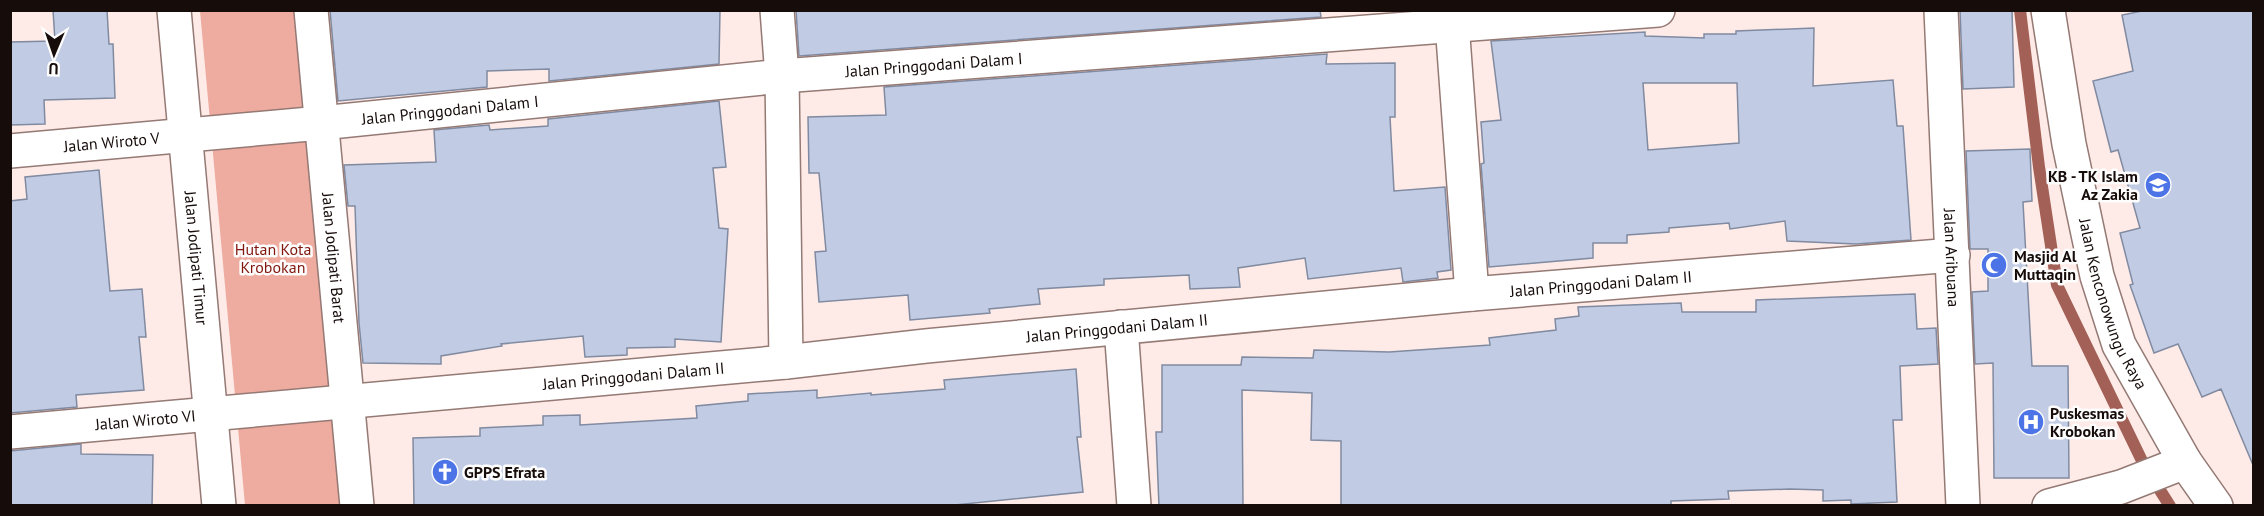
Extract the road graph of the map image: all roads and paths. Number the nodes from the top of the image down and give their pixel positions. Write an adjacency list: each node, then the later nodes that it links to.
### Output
1 (174, 10): 10 (street, Jalan Jodipati Timur)
2 (311, 10): 9 (street, Jalan Jodipati Barat)
3 (777, 10): 8 (street)
4 (1658, 10): 7 (street, Jalan Pringgodani Dalam I)
5 (1941, 10): 12 (street, Jalan Aribuana)
6 (2048, 10): 20 (street, Jalan Kenconowungu Raya)
7 (1452, 19): 8 (street, Jalan Pringgodani Dalam I); 13 (street)
8 (782, 76): 9 (street, Jalan Pringgodani Dalam I); 15 (street)
9 (321, 123): 10 (street, Jalan Pringgodani Dalam I); 16 (street, Jalan Jodipati Barat)
10 (199, 133): 11 (street, Jalan Wiroto V); 18 (street, Jalan Jodipati Timur)
11 (10, 151)
12 (1953, 255): 13 (street, Jalan Pringgodani Dalam II); 24 (street, Jalan Aribuana)
13 (1472, 294): 14 (street, Jalan Pringgodani Dalam II)
14 (1121, 327): 15 (street, Jalan Pringgodani Dalam II); 23 (street)
15 (786, 362): 16 (street, Jalan Pringgodani Dalam II)
16 (347, 401): 17 (street, Jalan Pringgodani Dalam II); 22 (street, Jalan Jodipati Barat)
17 (281, 406): 18 (street, Jalan Wiroto VI)
18 (210, 413): 19 (street, Jalan Wiroto VI); 21 (street, Jalan Jodipati Timur)
19 (10, 432)
20 (2178, 465): 25 (street); 26 (street, Jalan Kenconowungu Raya)
21 (219, 506)
22 (357, 506)
23 (1134, 506)
24 (1963, 506)
25 (2049, 506)
26 (2216, 506)

